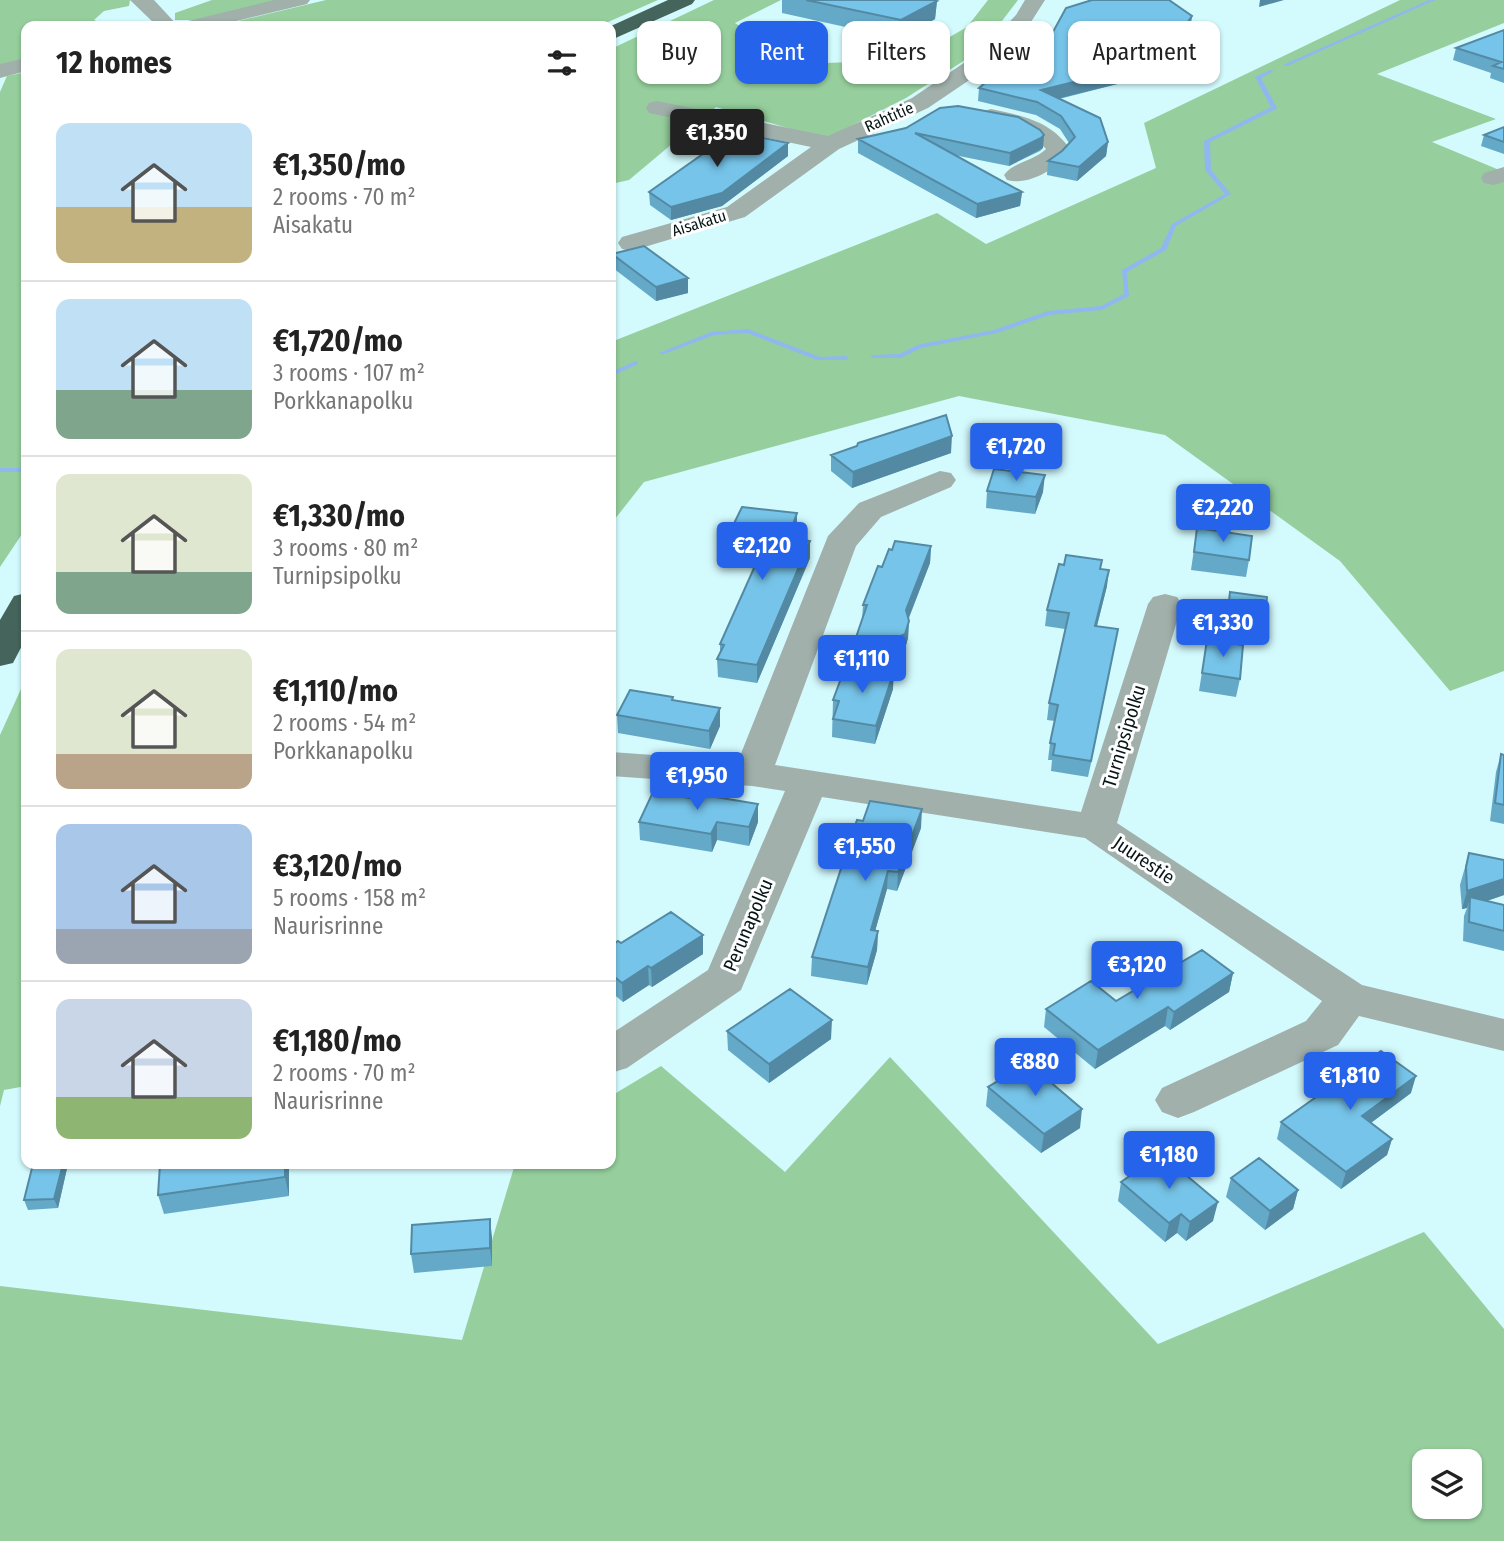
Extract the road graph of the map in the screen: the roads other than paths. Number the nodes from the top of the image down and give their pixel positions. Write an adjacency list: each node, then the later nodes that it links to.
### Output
1 (140, 0): 5 (street)
2 (300, 0): 6 (street)
3 (685, 0): 7 (highway)
4 (1035, 0): 10 (street, Rahtitie)
5 (163, 21)
6 (212, 21)
7 (616, 32)
8 (21, 66): 9 (street)
9 (0, 71)
10 (920, 103): 12 (street); 14 (street, Rahtitie)
11 (657, 108): 14 (street)
12 (948, 108)
13 (974, 113): 15 (street)
14 (831, 144): 16 (street, Aisakatu)
15 (1016, 175)
16 (631, 243)
17 (940, 480): 22 (street)
18 (1165, 604): 24 (street, Turnipsipolku)
19 (21, 613): 20 (highway)
20 (0, 655)
21 (616, 764): 22 (street, Juurestie)
22 (751, 775): 23 (street, Juurestie)
23 (808, 783): 24 (street, Juurestie); 27 (street, Perunapolku)
24 (1096, 827): 25 (street, Juurestie)
25 (1349, 998): 26 (street, Juurestie); 28 (street)
26 (1504, 1035)
27 (616, 1053)
28 (1178, 1100)

